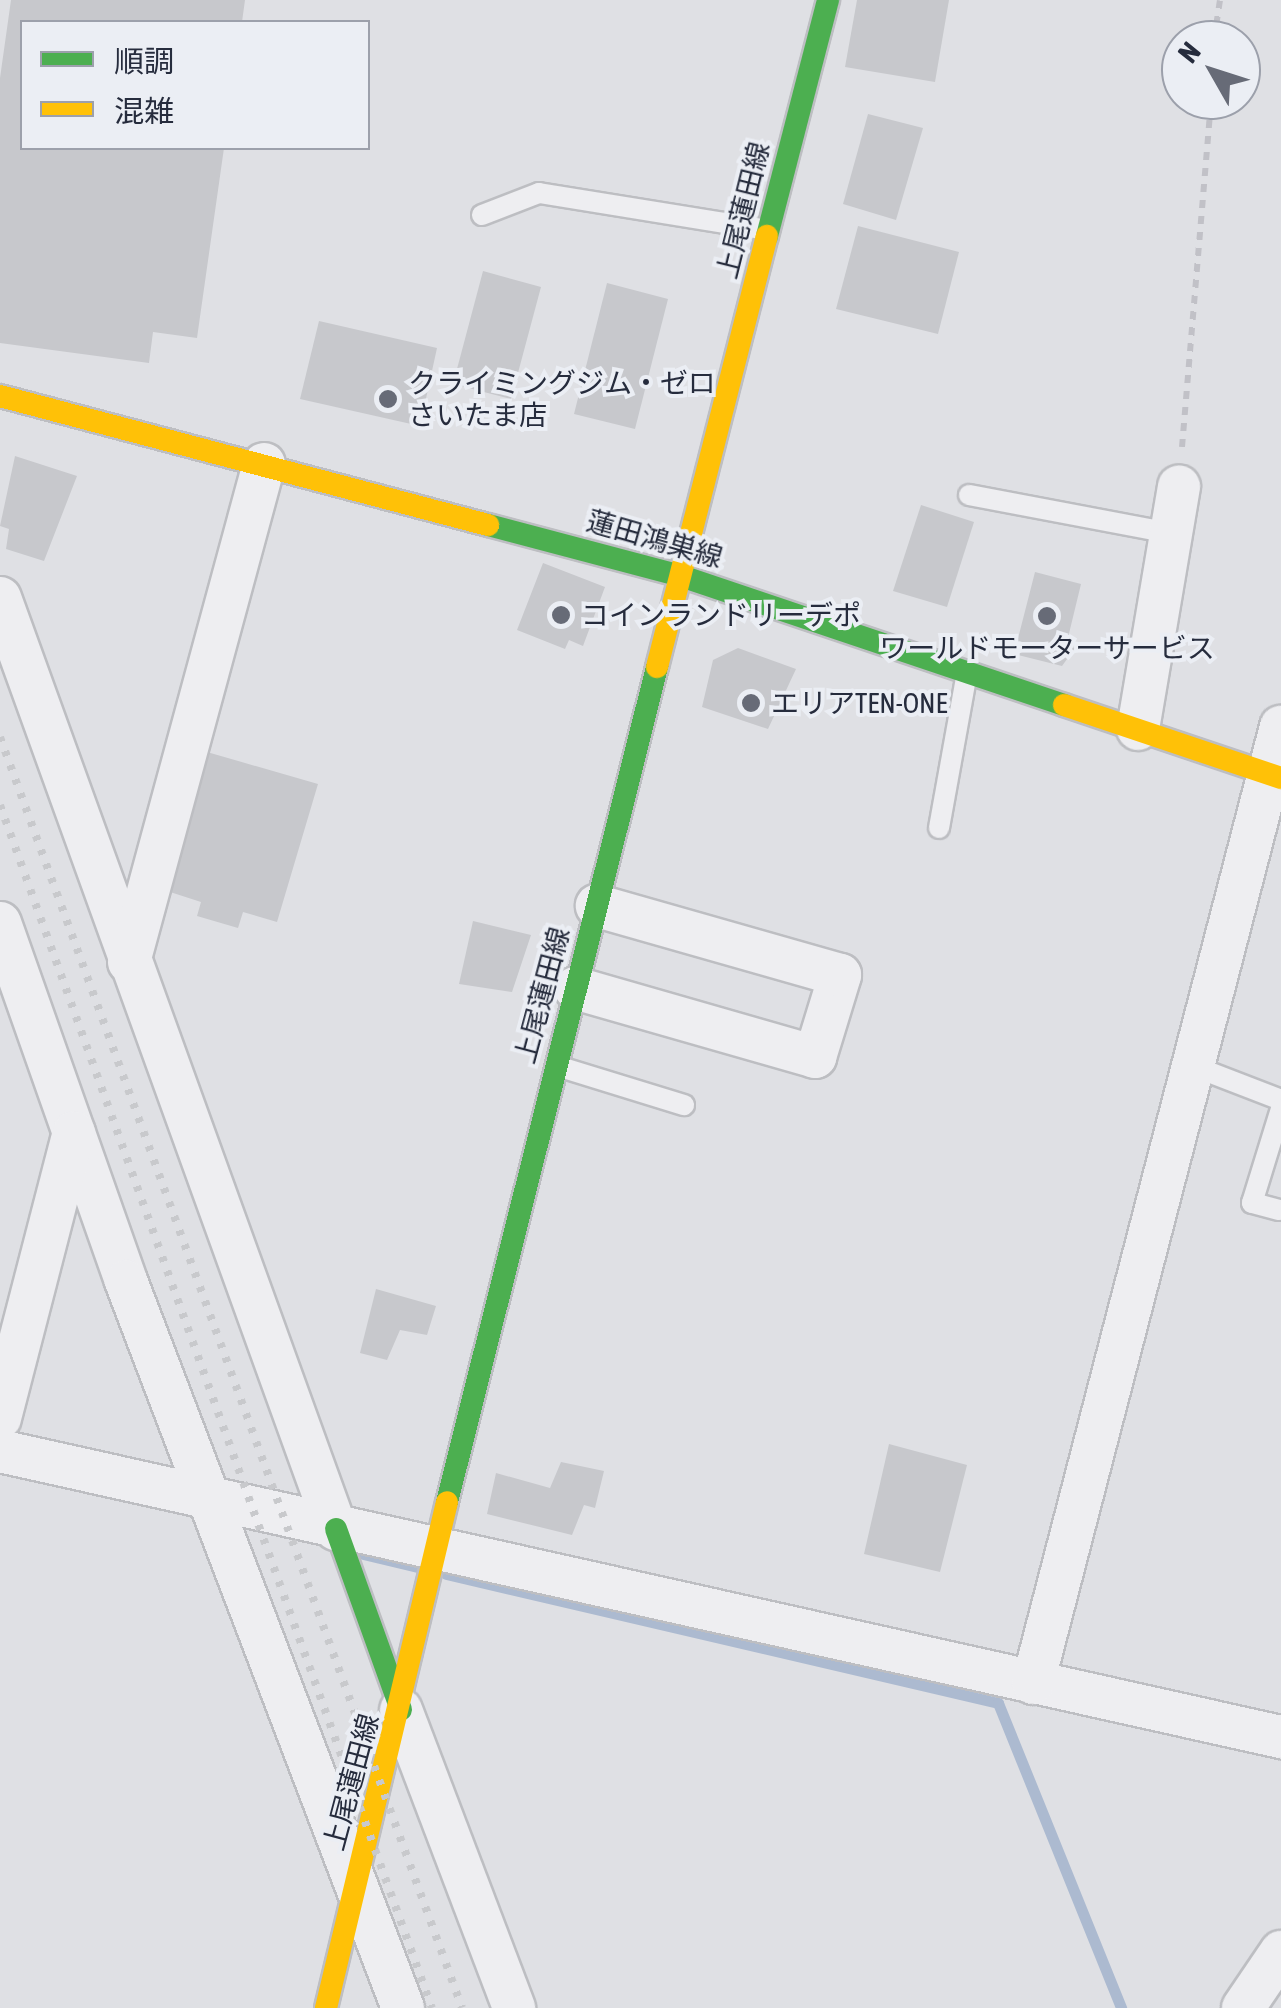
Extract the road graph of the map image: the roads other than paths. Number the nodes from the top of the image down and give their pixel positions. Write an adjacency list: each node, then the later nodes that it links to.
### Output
1 (828, 0): 3 (main road, 上尾蓮田線)
2 (482, 215): 3 (lane)
3 (769, 231): 9 (main road, 上尾蓮田線)
4 (0, 396): 5 (main road, 蓮田鴻巣線)
5 (264, 464): 9 (main road, 蓮田鴻巣線); 18 (street)
6 (1178, 486): 8 (street)
7 (969, 495): 8 (lane)
8 (1171, 534): 13 (street)
9 (681, 576): 11 (main road, 蓮田鴻巣線); 16 (main road, 上尾蓮田線)
10 (0, 598): 18 (street)
11 (967, 672): 13 (main road, 蓮田鴻巣線); 15 (lane)
12 (1281, 727): 14 (street)
13 (1138, 729): 14 (main road, 蓮田鴻巣線)
14 (1276, 776): 21 (street)
15 (939, 828)
16 (597, 906): 19 (main road, 上尾蓮田線); 19 (street)
17 (0, 923): 25 (street)
18 (129, 962): 30 (street)
19 (576, 988): 20 (main road, 上尾蓮田線)
20 (555, 1065): 23 (lane); 31 (main road, 上尾蓮田線)
21 (1193, 1066): 22 (lane); 32 (street)
22 (1281, 1100)
23 (684, 1105)
24 (1281, 1109): 26 (lane)
25 (74, 1132): 27 (street); 29 (street)
26 (1279, 1210)
27 (0, 1418)
28 (0, 1451): 29 (street)
29 (207, 1500): 30 (street); 35 (street)
30 (336, 1530): 31 (street); 33 (main road)
31 (436, 1558): 32 (street); 33 (main road, 上尾蓮田線)
32 (1033, 1683): 34 (street)
33 (401, 1710): 35 (main road, 上尾蓮田線); 39 (street)
34 (1281, 1737)
35 (355, 1885): 37 (main road, 上尾蓮田線); 38 (street)
36 (1281, 1952): 40 (street)
37 (326, 2008)
38 (403, 2008)
39 (514, 2008)
40 (1242, 2008)

